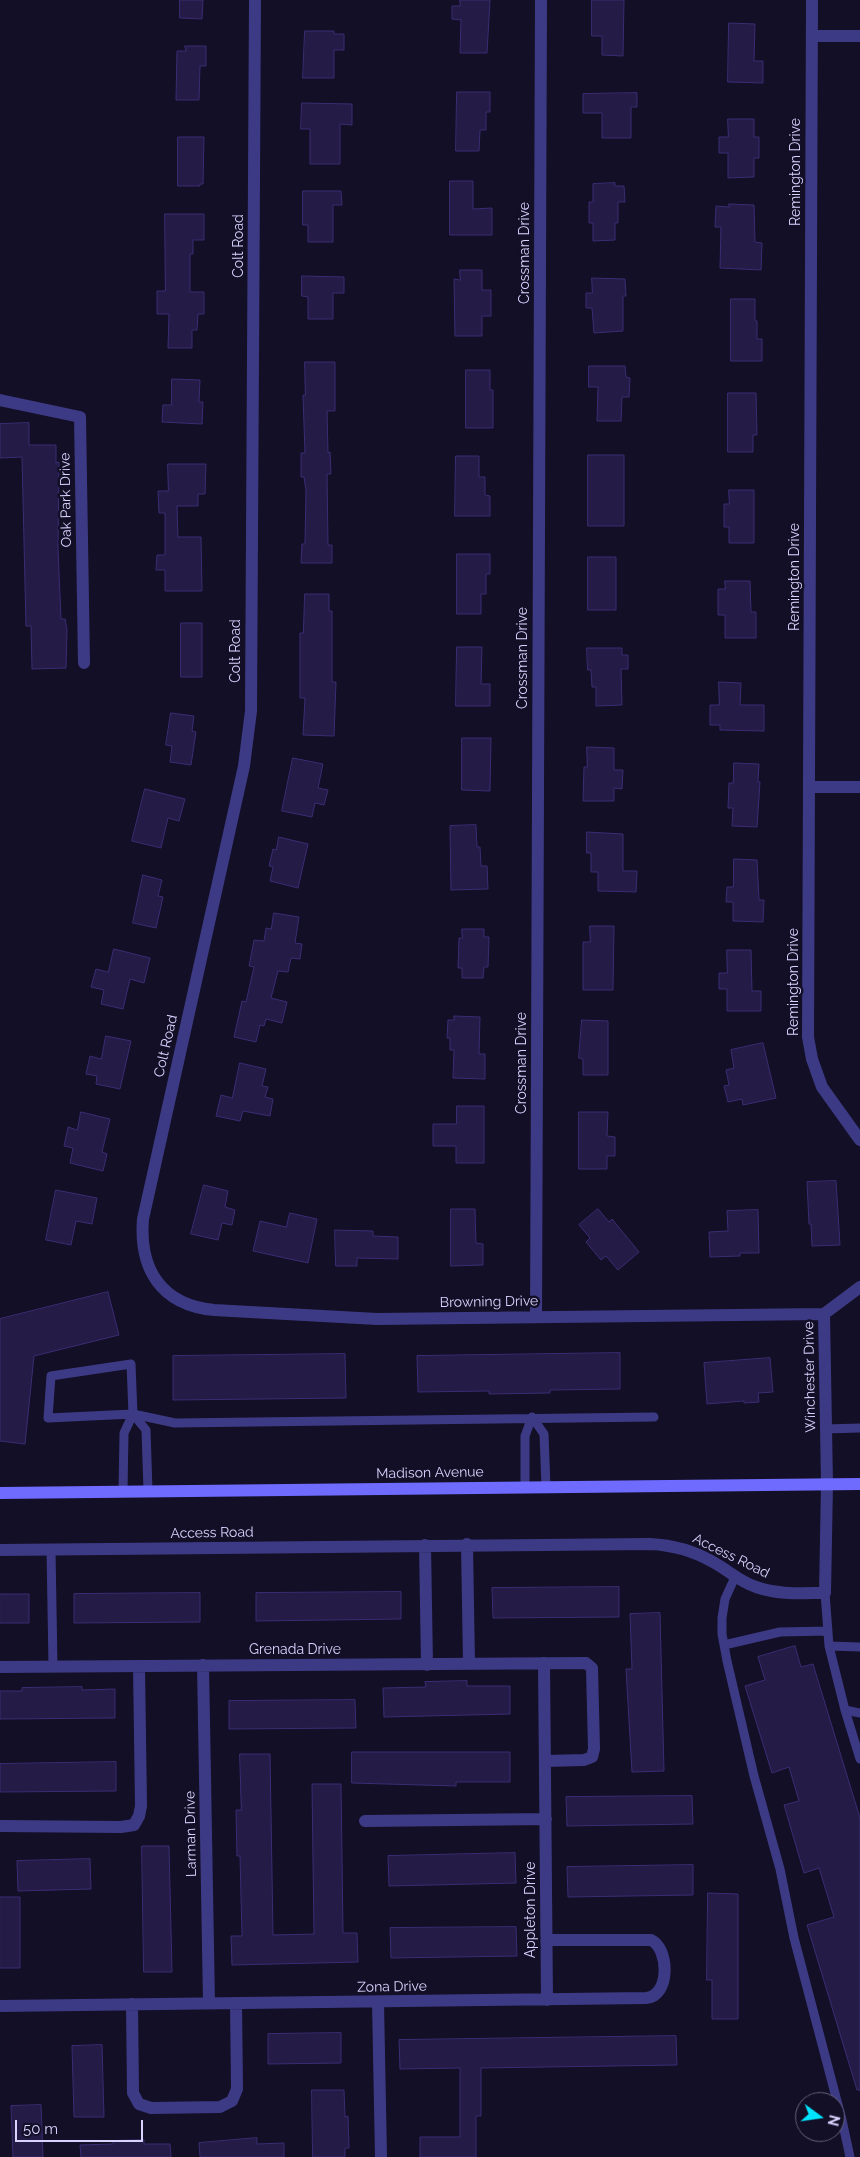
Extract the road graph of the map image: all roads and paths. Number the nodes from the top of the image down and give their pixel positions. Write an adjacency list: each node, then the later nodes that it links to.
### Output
1 (255, 0): 11 (street, Colt Road)
2 (541, 0): 14 (street, Crossman Drive)
3 (812, 0): 4 (street, Remington Drive)
4 (812, 36): 5 (street); 8 (street, Remington Drive)
5 (860, 36)
6 (0, 400): 7 (street, Oak Park Drive)
7 (84, 663)
8 (810, 787): 9 (street); 10 (street, Remington Drive)
9 (860, 787)
10 (860, 1140)
11 (161, 1286): 14 (street, Browning Drive)
12 (860, 1287): 13 (street, Winchester Drive)
13 (824, 1314): 14 (street, Browning Drive); 19 (street, Winchester Drive)
14 (536, 1316)
15 (133, 1414): 15 (lane); 16 (lane); 24 (lane); 25 (lane)
16 (532, 1417): 17 (lane); 22 (lane); 23 (lane)
17 (654, 1417)
18 (860, 1428): 19 (lane)
19 (825, 1429): 20 (street, Winchester Drive)
20 (827, 1484): 21 (main road, Madison Avenue); 23 (main road, Madison Avenue); 32 (street)
21 (860, 1484)
22 (525, 1487): 23 (main road, Madison Avenue); 25 (main road, Madison Avenue)
23 (546, 1487)
24 (123, 1491): 25 (main road, Madison Avenue); 26 (main road, Madison Avenue)
25 (148, 1491)
26 (0, 1493)
27 (467, 1544): 28 (street, Access Road); 31 (street, Access Road); 38 (street)
28 (425, 1545): 30 (street, Access Road); 40 (street)
29 (0, 1550): 30 (street, Access Road)
30 (51, 1550): 41 (lane)
31 (734, 1577): 32 (street, Access Road); 34 (lane)
32 (825, 1593): 33 (lane)
33 (828, 1631): 34 (lane); 35 (lane)
34 (724, 1645): 59 (lane)
35 (829, 1646): 36 (lane); 44 (lane)
36 (860, 1647)
37 (544, 1663): 38 (street, Grenada Drive); 47 (street, Appleton Drive); 47 (street, Grenada Drive)
38 (469, 1664): 40 (street, Grenada Drive)
39 (203, 1665): 40 (street, Grenada Drive); 42 (street, Grenada Drive); 54 (street, Larman Drive)
40 (427, 1665)
41 (53, 1666): 42 (street, Grenada Drive); 43 (street, Grenada Drive)
42 (139, 1666): 50 (street)
43 (0, 1667)
44 (845, 1710): 45 (lane); 46 (lane)
45 (860, 1714)
46 (860, 1759)
47 (545, 1761): 48 (street, Appleton Drive)
48 (546, 1819): 49 (street); 51 (street, Appleton Drive)
49 (365, 1821)
50 (0, 1826)
51 (546, 1940): 52 (street, Appleton Drive); 52 (street, Zona Drive)
52 (547, 2000): 53 (street, Zona Drive)
53 (378, 2002): 55 (street, Zona Drive); 58 (street)
54 (209, 2003): 55 (street, Zona Drive); 56 (street, Zona Drive)
55 (236, 2003): 56 (street)
56 (132, 2004): 57 (street, Zona Drive)
57 (0, 2006)
58 (382, 2157)
59 (850, 2157)

